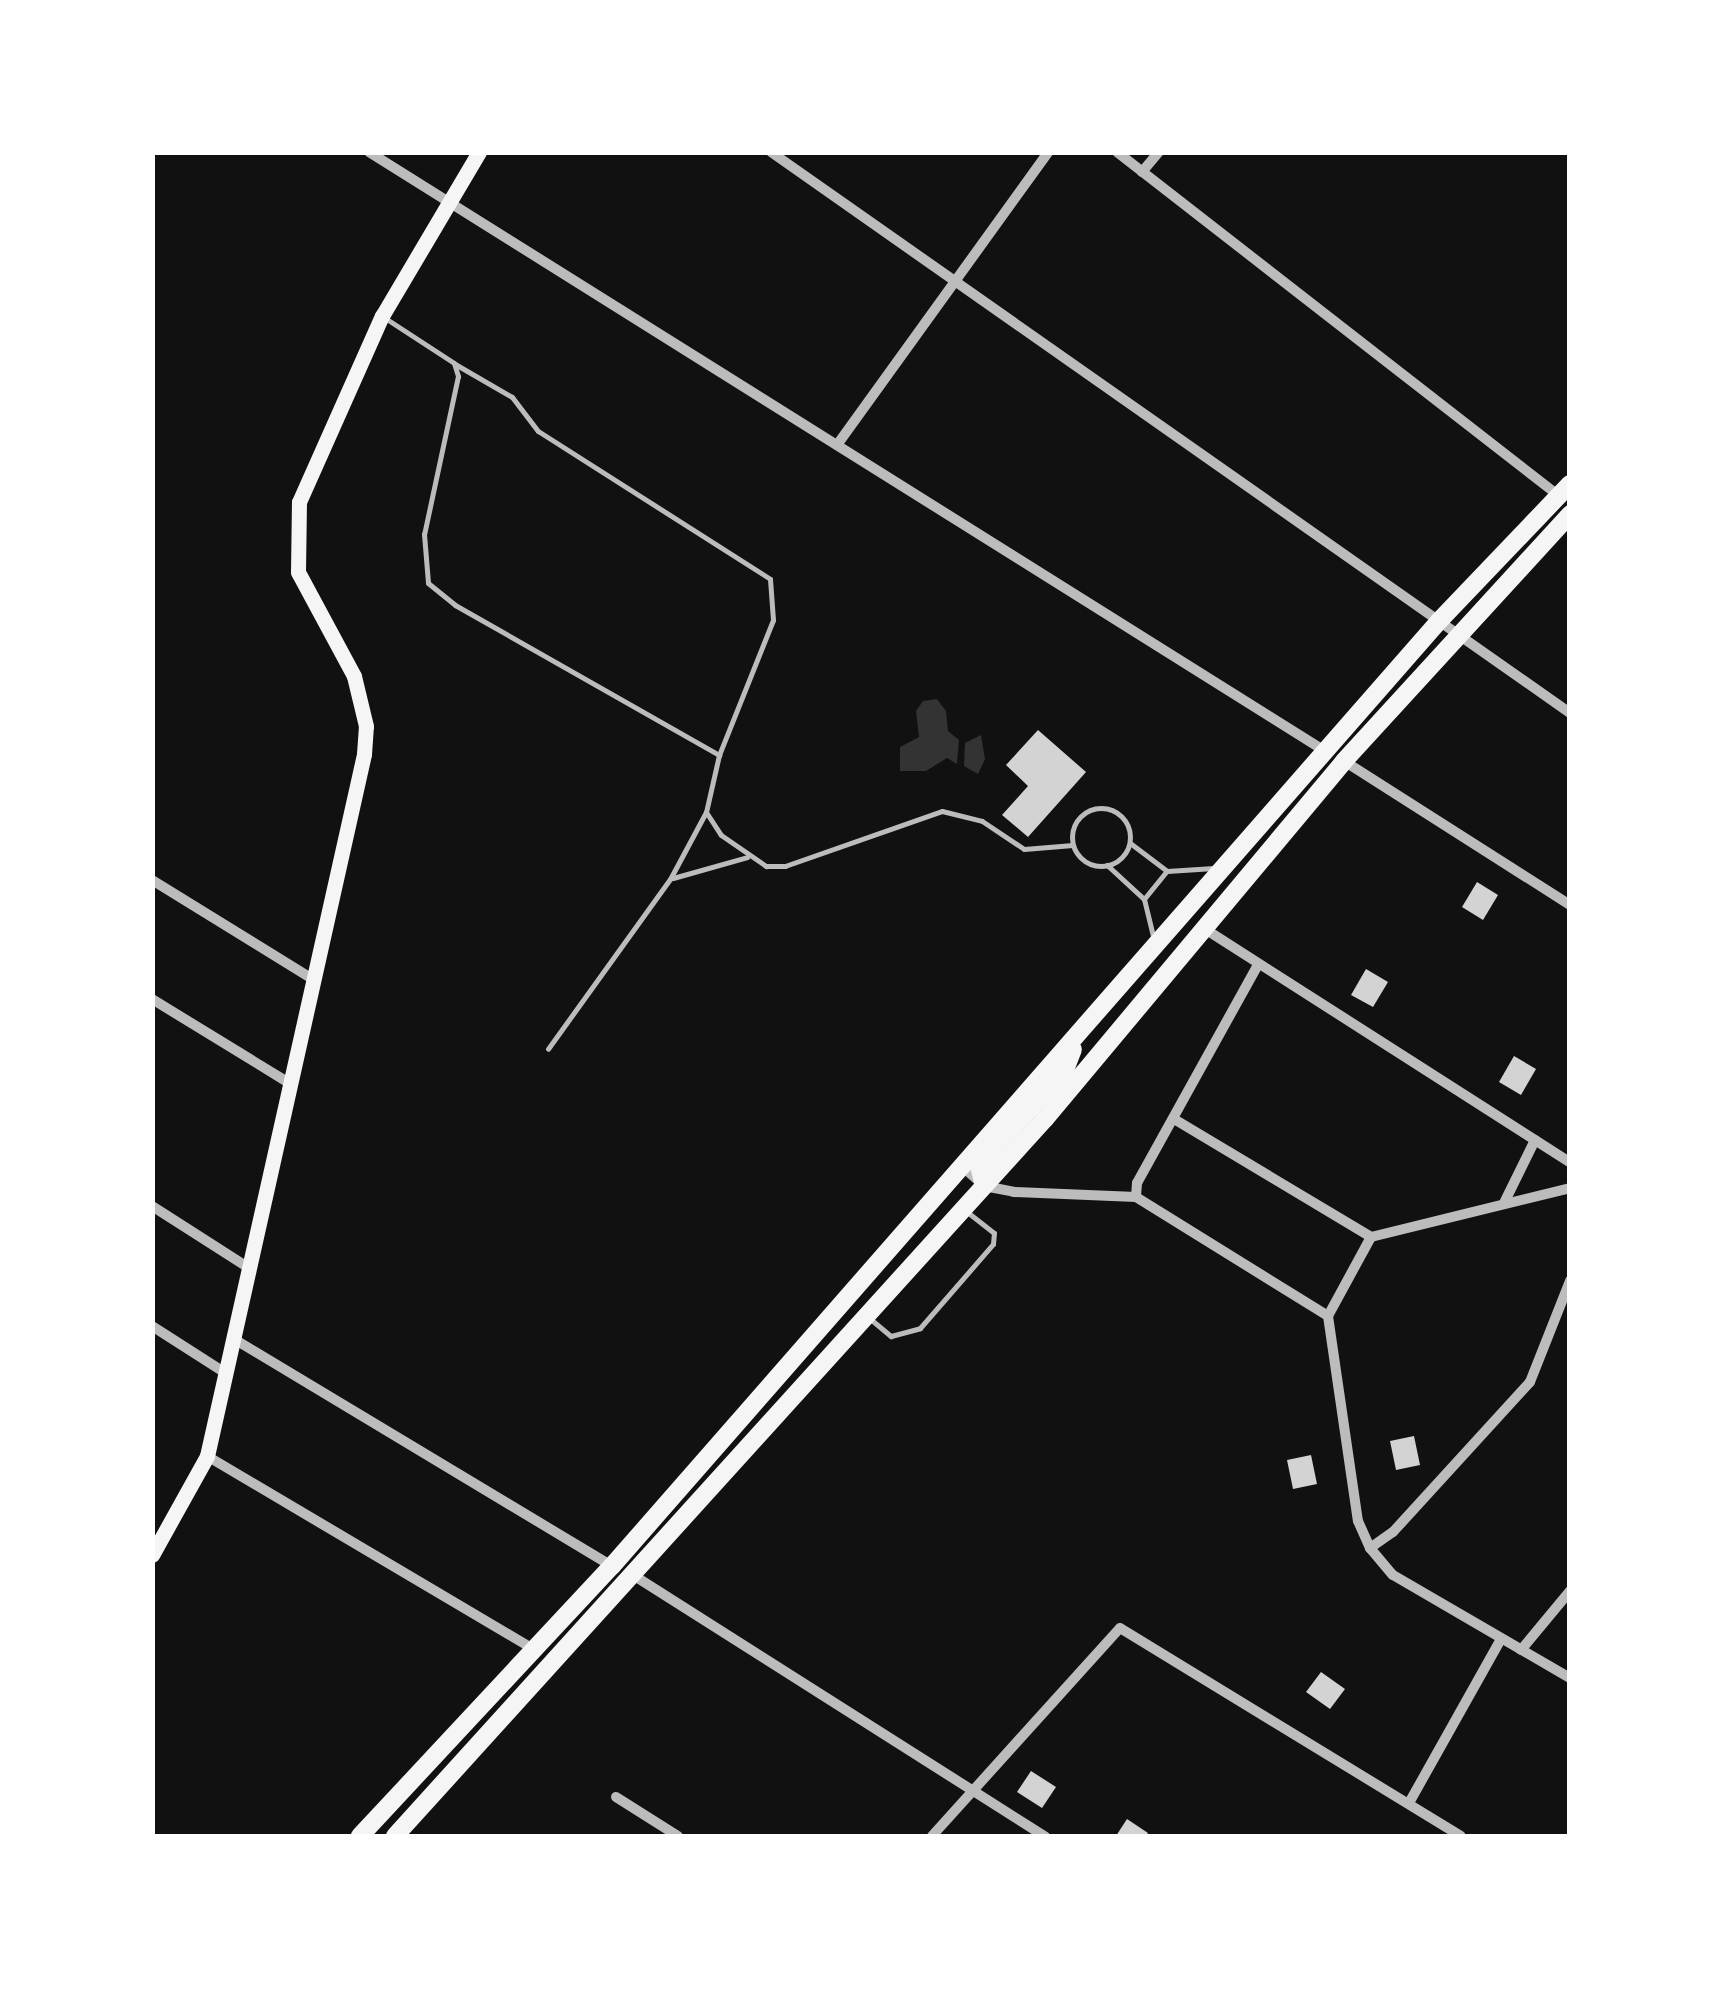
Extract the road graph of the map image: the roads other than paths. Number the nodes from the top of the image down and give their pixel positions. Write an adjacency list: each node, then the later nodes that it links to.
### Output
1 (369, 152): 8 (street)
2 (479, 152): 8 (main road)
3 (771, 152): 9 (street)
4 (1048, 152): 9 (street)
5 (1117, 152): 7 (street)
6 (1159, 152): 7 (street)
7 (1142, 172): 13 (street)
8 (450, 202): 10 (main road); 12 (street)
9 (953, 279): 12 (street); 15 (street)
10 (382, 316): 11 (lane); 35 (main road)
11 (454, 363): 19 (lane); 19 (lane)
12 (837, 445): 18 (street)
13 (1564, 490): 15 (main road)
14 (1570, 514): 16 (main road)
15 (1440, 620): 16 (street); 18 (main road)
16 (1458, 632): 17 (street); 20 (main road)
17 (1570, 713)
18 (1324, 751): 25 (main road)
19 (719, 755): 21 (lane)
20 (1344, 761): 31 (street); 32 (main road)
21 (706, 812): 24 (lane); 28 (lane)
22 (1130, 843): 23 (lane); 26 (lane); 27 (lane)
23 (1073, 845): 24 (lane); 26 (lane)
24 (748, 857): 28 (lane)
25 (1226, 865): 27 (lane); 33 (main road)
26 (1108, 866): 30 (lane)
27 (1167, 870): 30 (lane)
28 (670, 879): 38 (lane)
29 (152, 880): 35 (street)
30 (1144, 899): 33 (lane)
31 (1570, 905)
32 (1205, 929): 34 (street); 44 (main road)
33 (1156, 947): 37 (main road)
34 (1258, 965): 40 (street); 41 (street)
35 (314, 980): 39 (main road)
36 (152, 999): 39 (street)
37 (1079, 1034): 43 (main road); 44 (main road)
38 (548, 1050)
39 (290, 1083): 51 (main road)
40 (1174, 1119): 46 (street); 50 (street)
41 (1534, 1140): 42 (street); 47 (street)
42 (1570, 1162)
43 (962, 1166): 44 (street); 61 (main road)
44 (984, 1186): 46 (street); 49 (main road)
45 (1570, 1188): 47 (street)
46 (1136, 1197): 54 (street)
47 (1505, 1201): 50 (street)
48 (152, 1206): 51 (street)
49 (964, 1209): 53 (main road); 53 (lane)
50 (1371, 1237): 54 (street)
51 (249, 1268): 56 (main road)
52 (1570, 1282): 59 (street)
53 (865, 1313): 62 (main road)
54 (1328, 1316): 59 (street)
55 (152, 1326): 57 (street)
56 (234, 1338): 57 (main road); 61 (street)
57 (227, 1374): 58 (main road)
58 (207, 1456): 60 (main road); 65 (street)
59 (1370, 1548): 64 (street)
60 (152, 1556)
61 (612, 1566): 65 (main road)
62 (633, 1575): 68 (street); 72 (main road)
63 (1570, 1591): 66 (street)
64 (1501, 1639): 66 (street); 70 (street)
65 (536, 1650): 71 (main road)
66 (1520, 1650): 67 (street)
67 (1570, 1678)
68 (968, 1790): 70 (street); 74 (street); 75 (street)
69 (616, 1797): 73 (street)
70 (1409, 1803): 76 (street)
71 (360, 1836)
72 (395, 1836)
73 (678, 1836)
74 (932, 1836)
75 (1044, 1836)
76 (1461, 1836)

